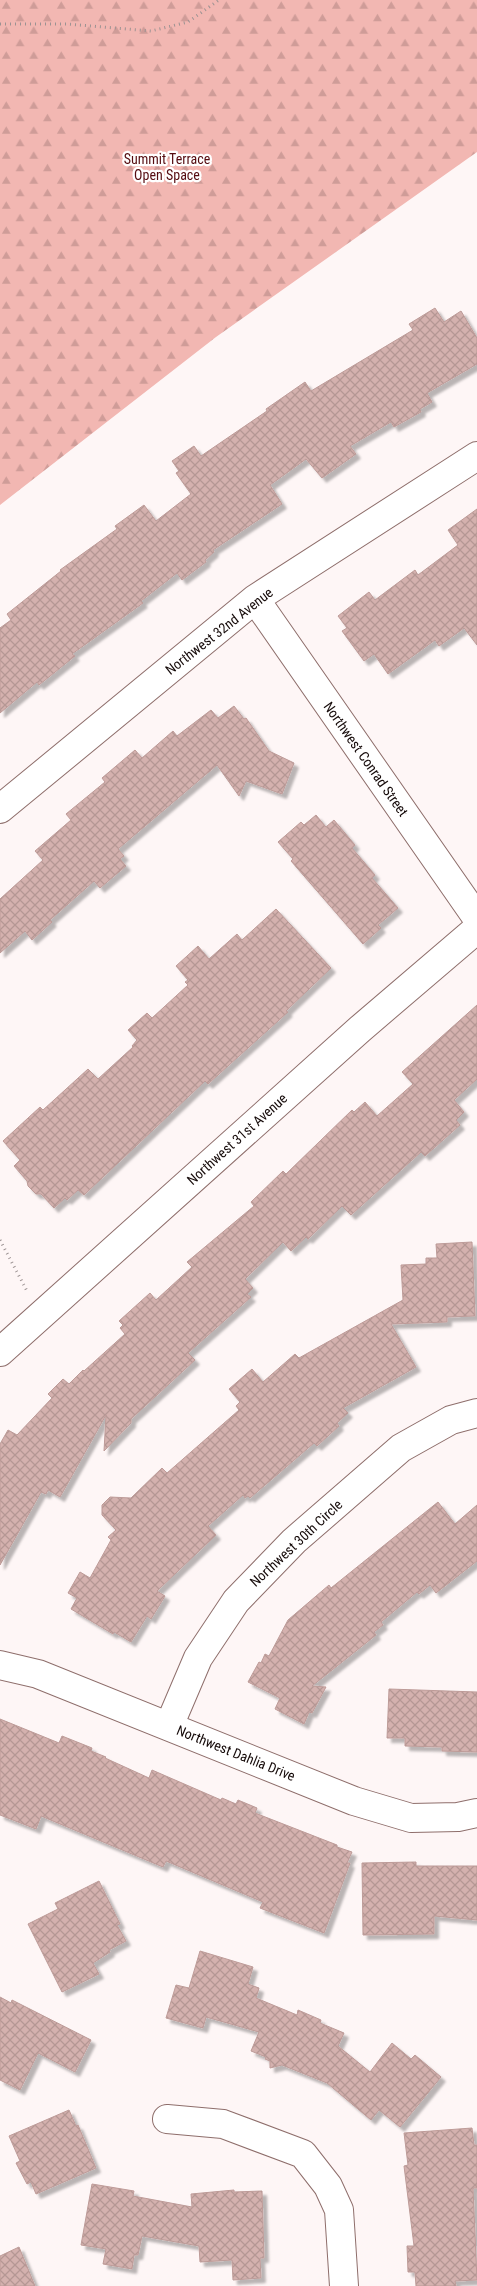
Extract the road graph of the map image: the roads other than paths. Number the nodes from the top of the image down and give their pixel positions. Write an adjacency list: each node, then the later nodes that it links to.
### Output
1 (477, 456): 2 (street, Northwest 32nd Avenue)
2 (254, 599): 3 (street, Northwest 32nd Avenue); 4 (street, Northwest Conrad Street)
3 (0, 809)
4 (477, 918)
5 (477, 929): 6 (street, Northwest 31st Avenue)
6 (0, 1352)
7 (477, 1413): 9 (street, Northwest 30th Circle)
8 (0, 1665): 9 (street, Northwest Dahlia Drive)
9 (170, 1726): 10 (street, Northwest Dahlia Drive)
10 (477, 1813)
11 (167, 2119): 12 (street)
12 (344, 2286)

